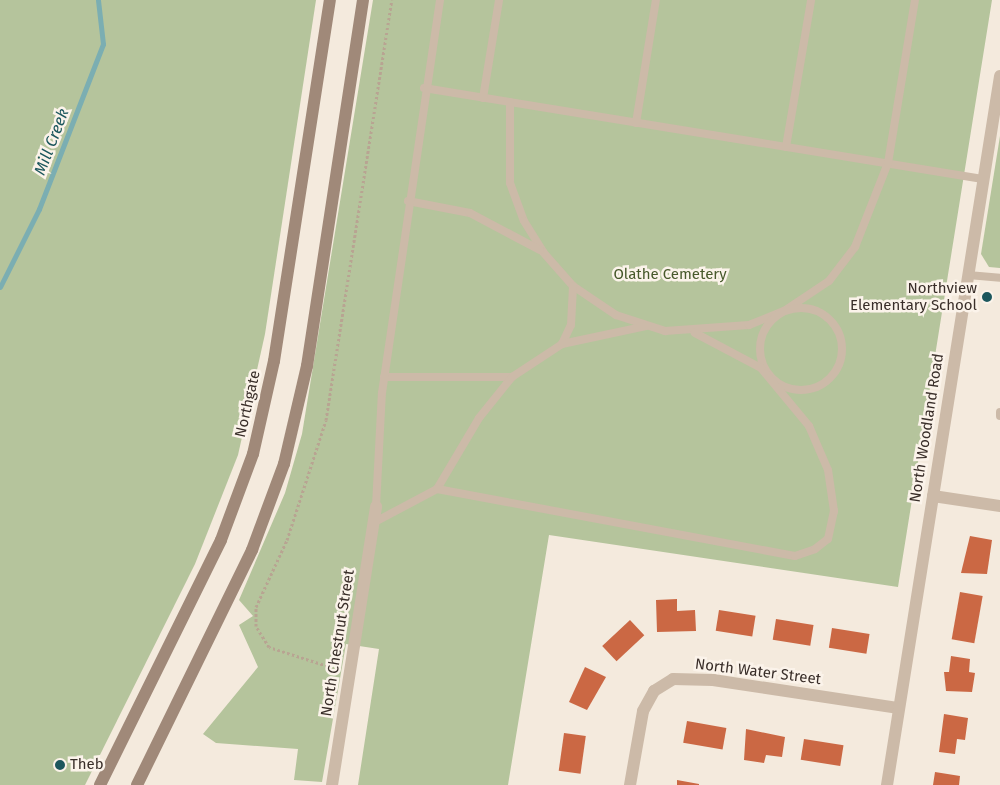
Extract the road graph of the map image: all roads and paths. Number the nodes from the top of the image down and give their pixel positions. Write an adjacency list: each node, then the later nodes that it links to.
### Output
1 (330, 0): 38 (main road, Northgate)
2 (363, 0): 39 (main road)
3 (392, 0): 36 (path)
4 (440, 0): 10 (lane)
5 (499, 0): 11 (lane)
6 (656, 0): 13 (lane)
7 (811, 0): 14 (lane)
8 (915, 0): 15 (lane)
9 (1000, 76): 16 (street, North Woodland Road)
10 (424, 88): 11 (lane); 17 (lane)
11 (483, 98): 12 (lane)
12 (510, 102): 13 (lane); 18 (lane)
13 (636, 123): 14 (lane)
14 (786, 147): 15 (lane)
15 (888, 164): 16 (lane); 22 (lane)
16 (984, 179): 19 (street, North Woodland Road)
17 (408, 201): 18 (lane); 26 (lane)
18 (543, 252): 21 (lane)
19 (968, 274): 20 (lane); 32 (street, North Woodland Road)
20 (1000, 278)
21 (572, 286): 23 (lane); 25 (lane)
22 (784, 311): 24 (lane); 28 (lane); 28 (lane)
23 (649, 326): 24 (lane); 25 (lane)
24 (694, 333): 28 (lane)
25 (562, 344): 27 (lane)
26 (384, 377): 27 (lane); 33 (lane)
27 (512, 377): 31 (lane)
28 (772, 379): 31 (lane)
29 (1000, 412): 30 (lane)
30 (1000, 416)
31 (437, 489): 35 (lane)
32 (933, 496): 34 (street); 37 (street, North Woodland Road)
33 (376, 506): 35 (street, North Chestnut Street)
34 (1000, 506)
35 (373, 523): 36 (street, North Chestnut Street)
36 (350, 673): 40 (street, North Chestnut Street)
37 (899, 708): 41 (street, North Water Street); 42 (street, North Woodland Road)
38 (100, 785)
39 (137, 785)
40 (332, 785)
41 (630, 785)
42 (887, 785)

